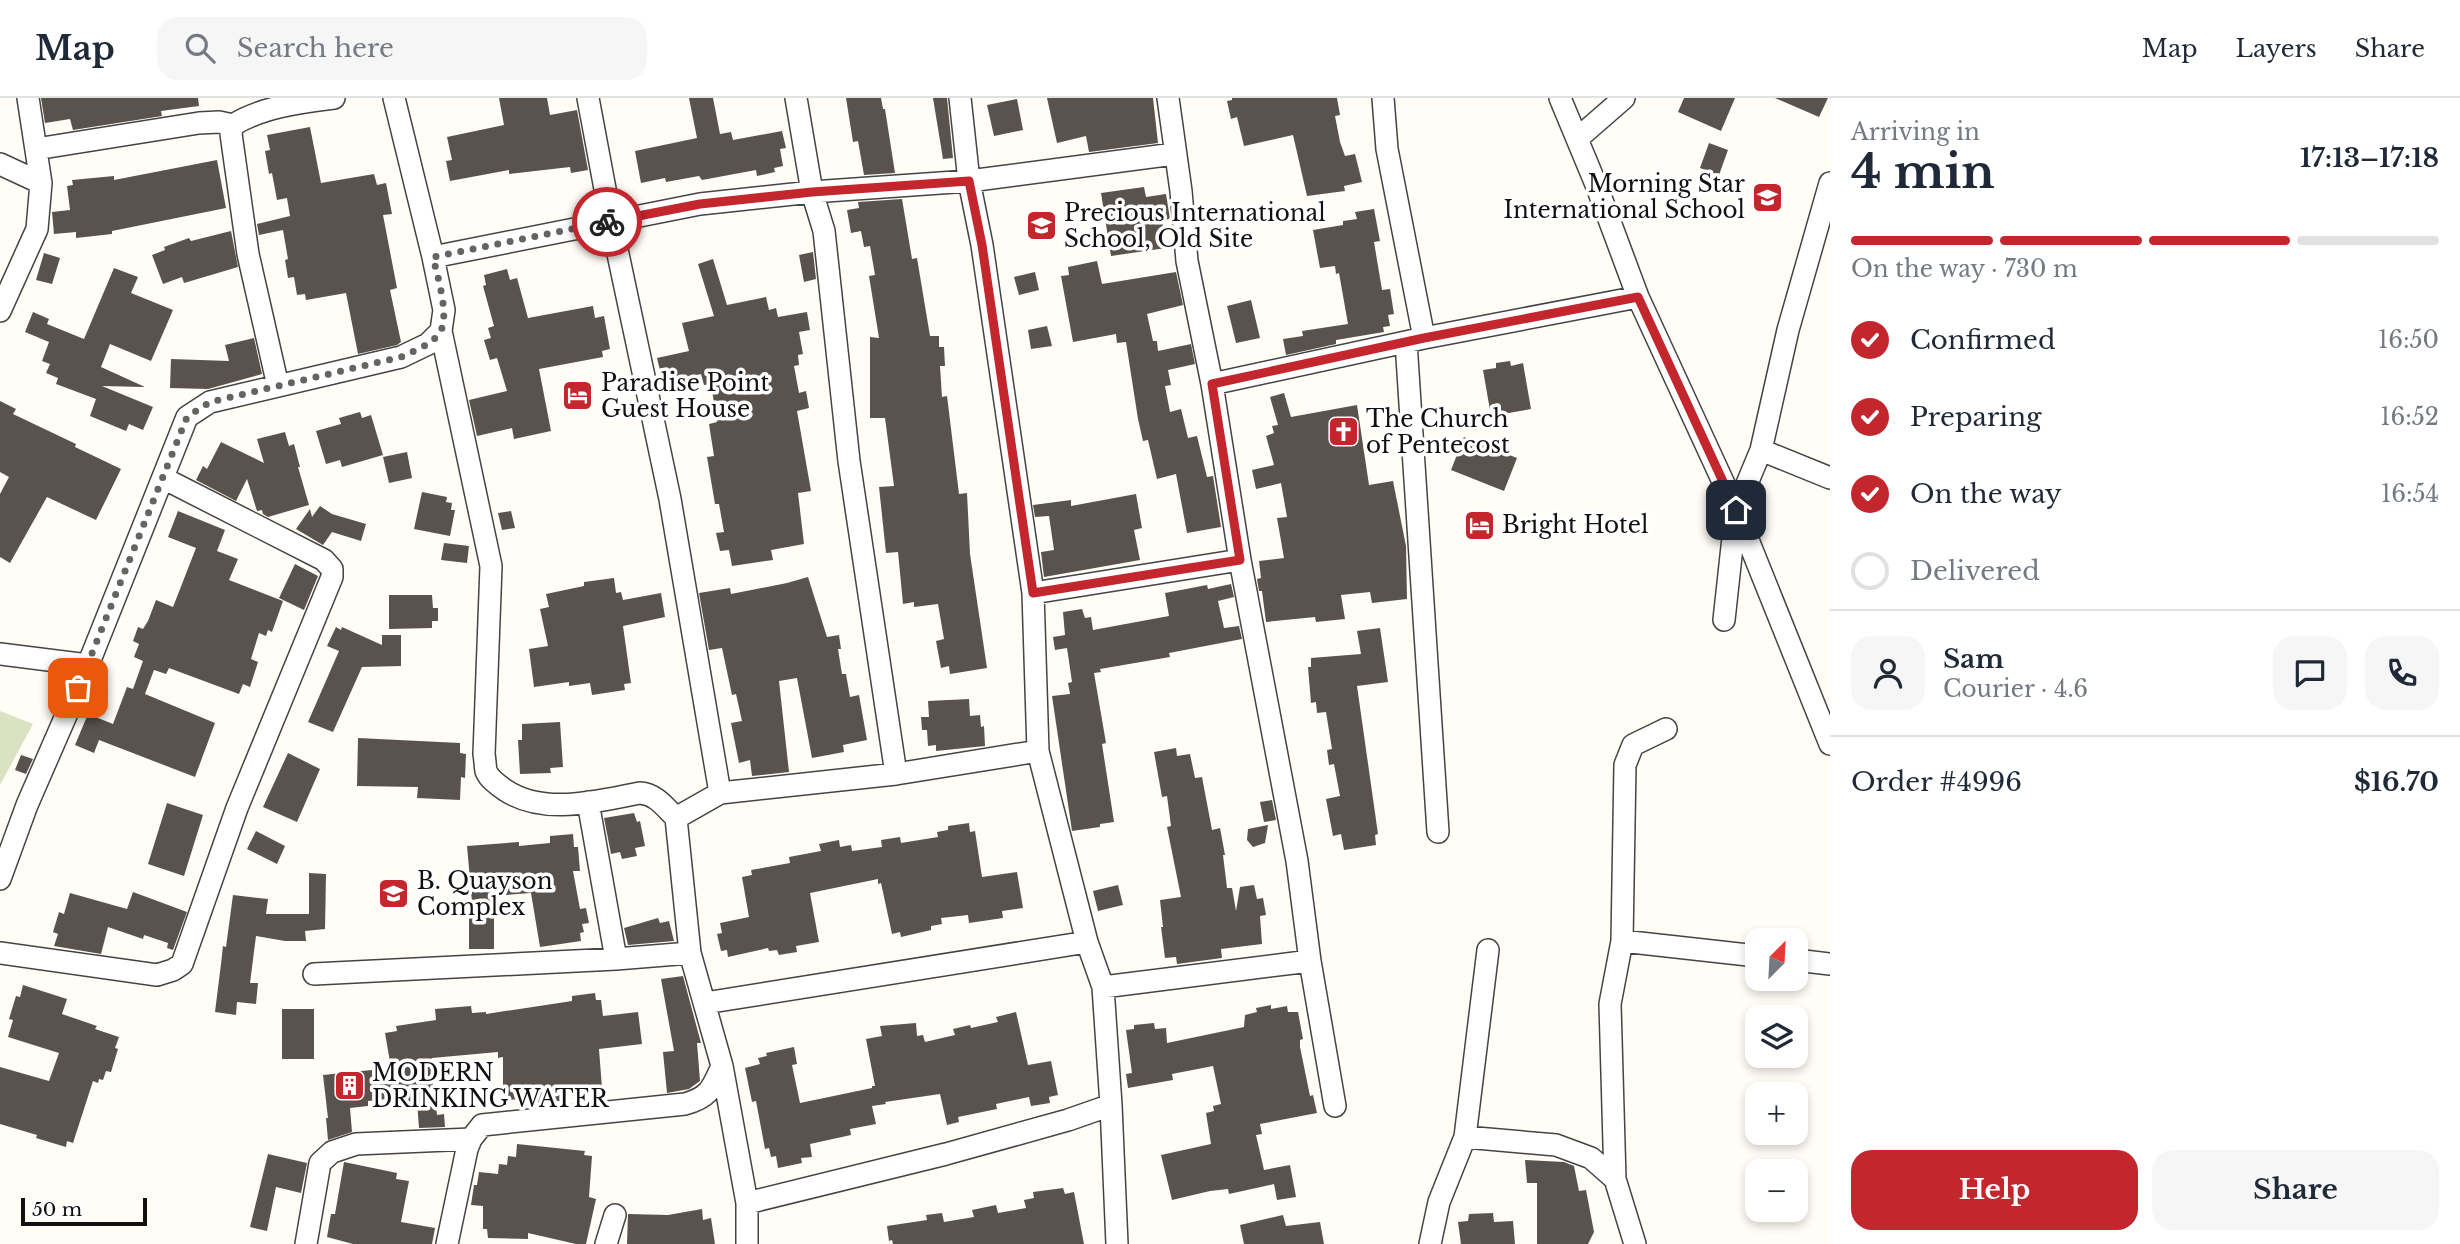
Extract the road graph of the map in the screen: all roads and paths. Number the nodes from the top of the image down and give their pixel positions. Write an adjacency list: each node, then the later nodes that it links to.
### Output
1 (28, 98): 13 (street)
2 (334, 98): 11 (street)
3 (394, 98): 21 (street)
4 (588, 98): 20 (street)
5 (796, 98): 19 (street)
6 (960, 98): 16 (street)
7 (1168, 98): 14 (street)
8 (1383, 98): 25 (street)
9 (1560, 98): 12 (street)
10 (1624, 98): 12 (street)
11 (233, 125): 13 (street); 27 (street)
12 (1577, 139): 22 (street)
13 (36, 149): 17 (street)
14 (1174, 154): 16 (street); 26 (street)
15 (0, 164): 17 (street)
16 (969, 181): 19 (street); 33 (street)
17 (41, 183): 23 (street)
18 (1830, 183): 28 (street)
19 (812, 192): 20 (street); 40 (street)
20 (611, 221): 21 (street); 41 (street)
21 (433, 257): 24 (street)
22 (1638, 297): 25 (street); 31 (street)
23 (0, 311)
24 (441, 331): 27 (street); 42 (street)
25 (1415, 340): 26 (street); 44 (street)
26 (1212, 384): 32 (street)
27 (278, 386): 29 (street)
28 (1761, 450): 30 (street); 31 (street)
29 (163, 478): 36 (street); 49 (street)
30 (1830, 478)
31 (1736, 510): 34 (street); 38 (street)
32 (1240, 560): 33 (street); 53 (street)
33 (1033, 593): 39 (street)
34 (1724, 620)
35 (0, 654): 36 (street)
36 (88, 665): 45 (street)
37 (1666, 729): 46 (street)
38 (1830, 744)
39 (1038, 751): 40 (street); 47 (street)
40 (896, 774): 41 (street)
41 (720, 793): 43 (street)
42 (588, 802): 43 (street); 52 (street)
43 (676, 818): 50 (street)
44 (1438, 832)
45 (0, 879)
46 (1622, 941): 51 (street); 64 (street)
47 (1087, 942): 57 (street); 58 (street)
48 (1488, 950): 62 (street)
49 (0, 953)
50 (690, 953): 52 (street); 58 (street)
51 (1745, 955)
52 (616, 959): 56 (street)
53 (1310, 961): 57 (street); 61 (street)
54 (1808, 961): 55 (street)
55 (1830, 964)
56 (314, 974)
57 (1103, 987): 60 (street)
58 (705, 1003): 59 (street)
59 (722, 1066): 63 (street); 65 (street)
60 (1111, 1105): 65 (street); 71 (street)
61 (1335, 1106)
62 (1465, 1137): 64 (street); 72 (street)
63 (471, 1139): 67 (street); 68 (street)
64 (1615, 1179): 73 (street)
65 (747, 1203): 70 (street)
66 (615, 1215): 69 (street)
67 (306, 1244)
68 (447, 1244)
69 (606, 1244)
70 (747, 1244)
71 (1117, 1244)
72 (1430, 1244)
73 (1635, 1244)

